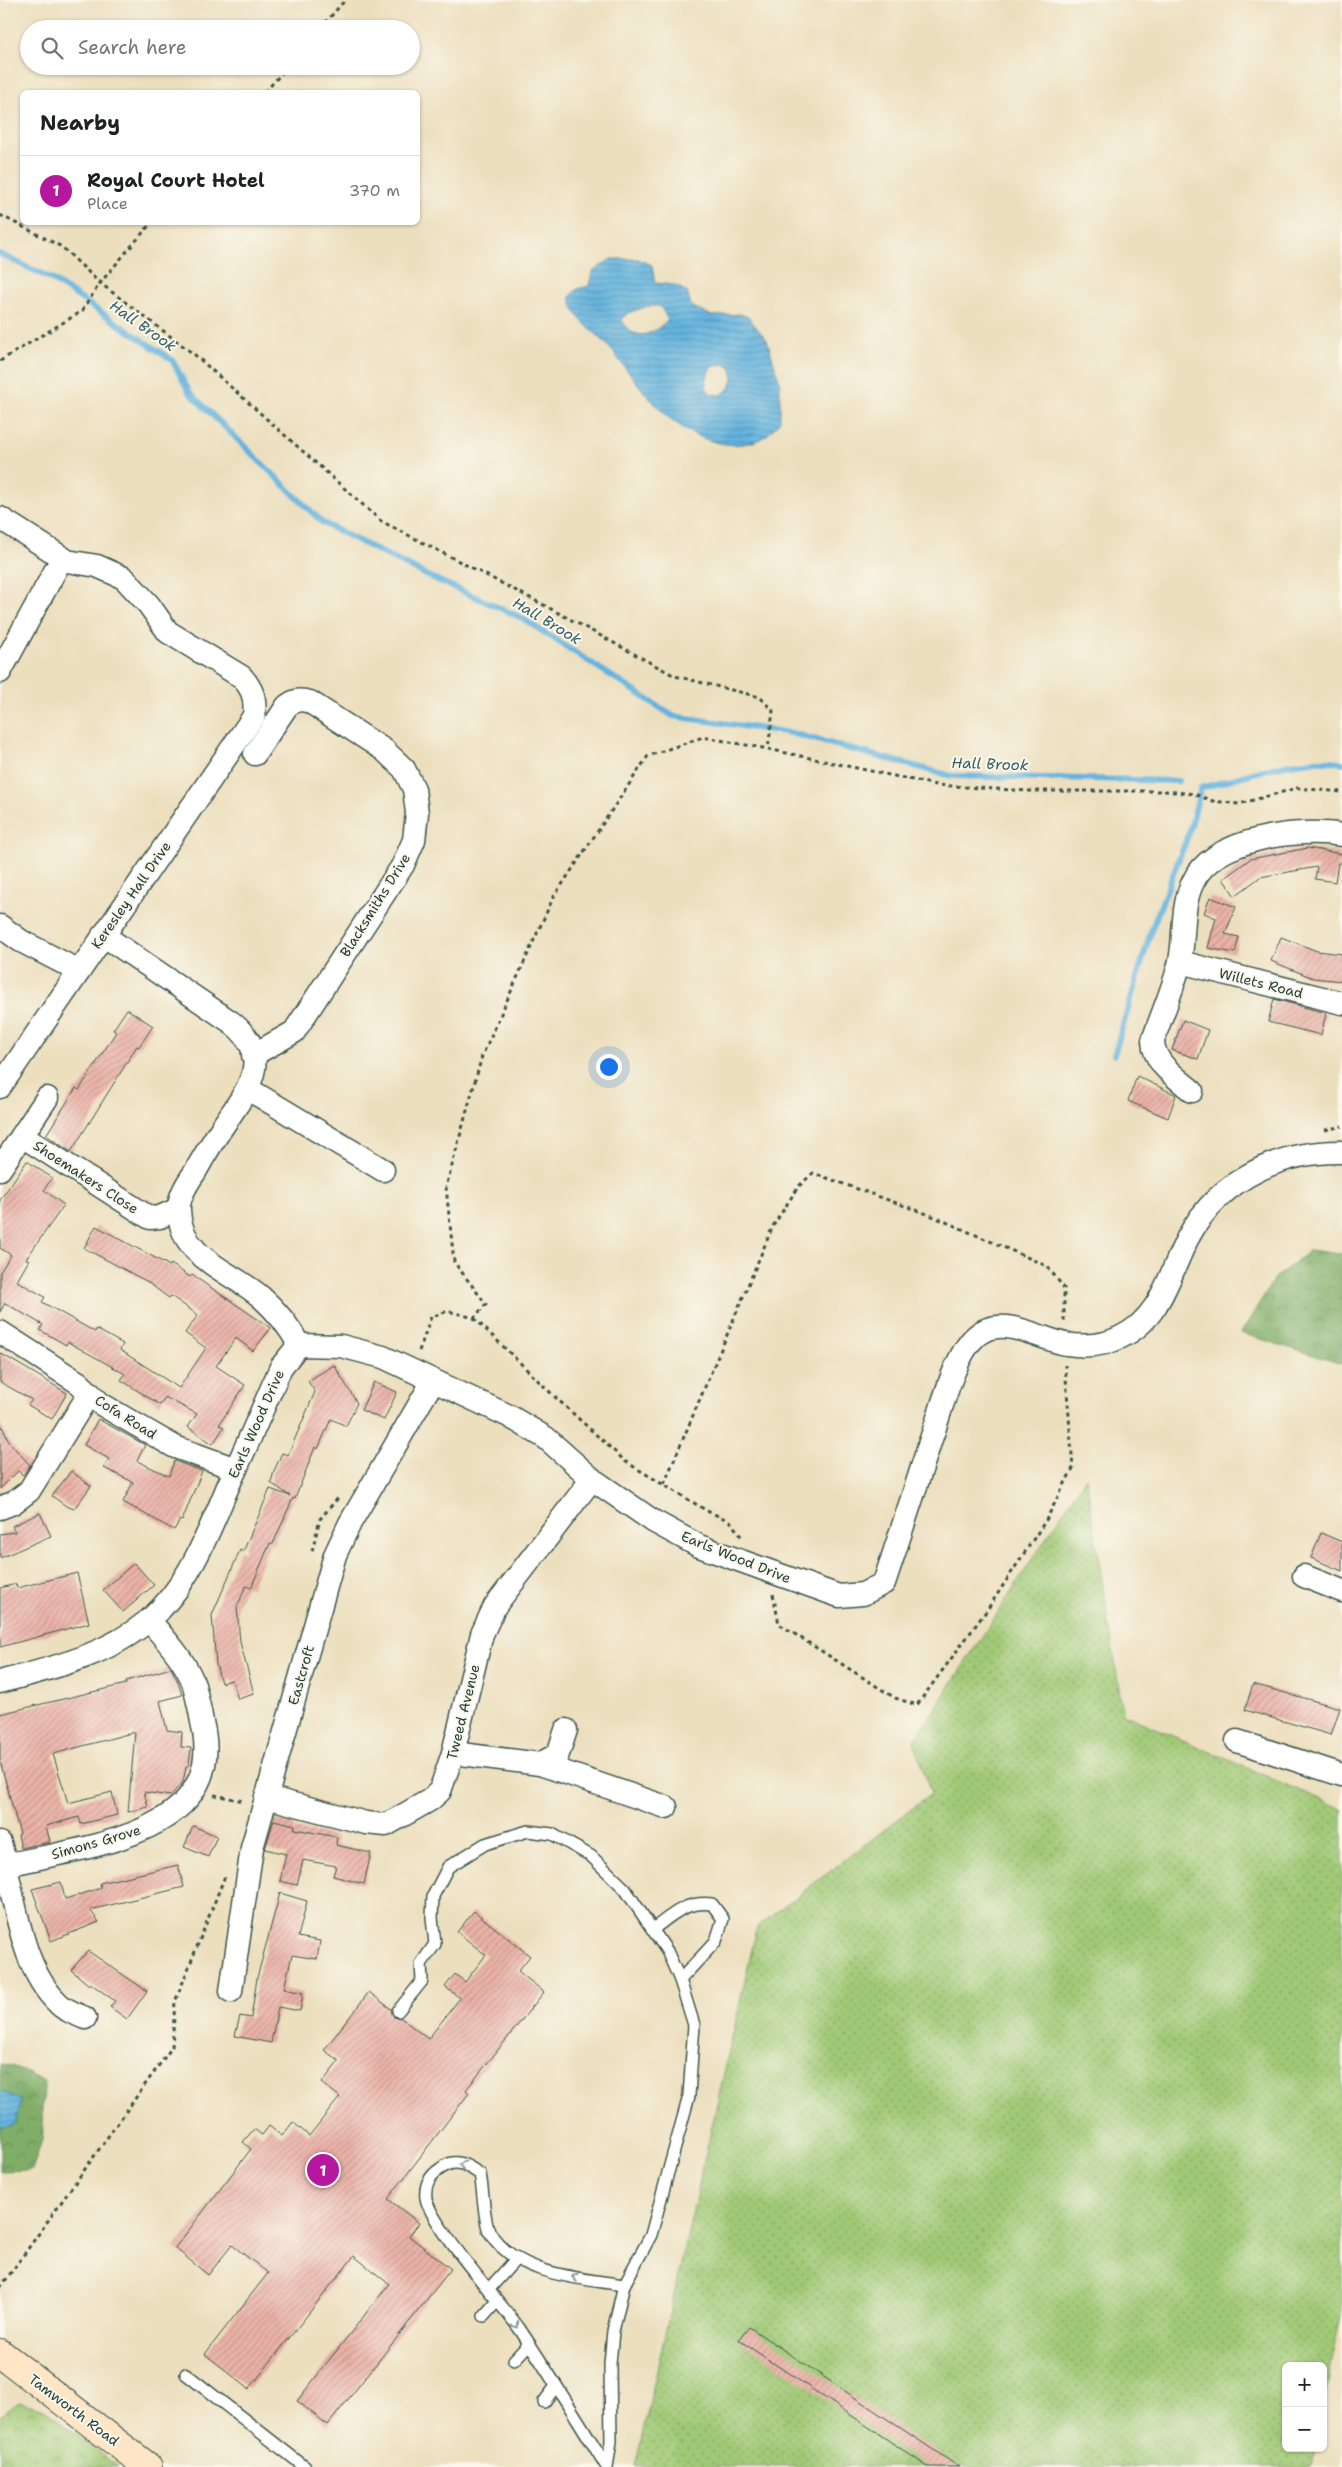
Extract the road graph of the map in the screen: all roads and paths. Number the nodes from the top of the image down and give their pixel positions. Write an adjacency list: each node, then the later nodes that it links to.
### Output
1 (345, 0): 2 (path)
2 (328, 20)
3 (280, 75): 4 (path)
4 (267, 90)
5 (0, 216): 7 (path)
6 (149, 225): 7 (path)
7 (100, 283): 8 (path); 13 (path)
8 (0, 361)
9 (0, 518): 10 (street)
10 (61, 560): 11 (street); 16 (street, Keresley Hall Drive)
11 (0, 672)
12 (255, 754): 20 (street, Blacksmiths Drive)
13 (1342, 792)
14 (1342, 835): 17 (street)
15 (0, 926): 18 (street)
16 (103, 935): 18 (street, Keresley Hall Drive); 20 (street)
17 (1180, 962): 19 (street, Willets Road); 23 (street)
18 (79, 971): 21 (street, Keresley Hall Drive)
19 (1342, 1003)
20 (253, 1056): 22 (street)
21 (0, 1087)
22 (248, 1089): 30 (street); 31 (street)
23 (1192, 1091)
24 (48, 1098): 27 (street)
25 (1342, 1126): 26 (path)
26 (1325, 1130)
27 (22, 1136): 29 (street); 31 (street, Shoemakers Close)
28 (1342, 1152): 34 (street, Earls Wood Drive)
29 (0, 1169)
30 (383, 1170)
31 (178, 1208): 35 (street)
32 (474, 1318): 40 (path)
33 (0, 1332): 37 (street, Cofa Road)
34 (1064, 1344): 39 (street, Earls Wood Drive); 40 (path); 44 (path)
35 (299, 1345): 36 (street, Earls Wood Drive); 38 (street, Earls Wood Drive)
36 (433, 1381): 39 (street, Earls Wood Drive); 54 (street, Eastcroft)
37 (89, 1394): 38 (street, Cofa Road); 41 (street)
38 (236, 1469): 46 (street, Earls Wood Drive)
39 (592, 1479): 50 (street, Tweed Avenue)
40 (664, 1484): 42 (path)
41 (0, 1508)
42 (746, 1543)
43 (1304, 1576): 45 (street)
44 (772, 1590)
45 (1342, 1591)
46 (149, 1620): 47 (street, Earls Wood Drive); 53 (street, Simons Grove)
47 (0, 1682)
48 (566, 1730): 51 (street)
49 (1237, 1741): 52 (street)
50 (453, 1753): 51 (street); 54 (street, Tweed Avenue)
51 (540, 1764): 55 (street)
52 (1342, 1775)
53 (194, 1790): 54 (path); 57 (street, Simons Grove)
54 (257, 1800): 60 (street, Eastcroft)
55 (666, 1807)
56 (0, 1843): 57 (street)
57 (6, 1865): 62 (street)
58 (652, 1930): 59 (lane); 59 (lane); 61 (lane)
59 (680, 1980): 64 (lane)
60 (231, 1990)
61 (398, 2011)
62 (84, 2018)
63 (517, 2258): 64 (lane, one-way to 63); 65 (lane); 65 (lane, one-way to 65)
64 (624, 2285): 76 (lane)
65 (489, 2289): 66 (lane)
66 (497, 2300): 67 (lane); 68 (lane, one-way to 68)
67 (484, 2316)
68 (529, 2344): 69 (lane); 72 (lane)
69 (514, 2360)
70 (4, 2365): 74 (main road, Tamworth Road)
71 (186, 2374): 75 (lane)
72 (556, 2386): 73 (lane); 76 (lane)
73 (544, 2402)
74 (148, 2467)
75 (305, 2467)
76 (607, 2467)

